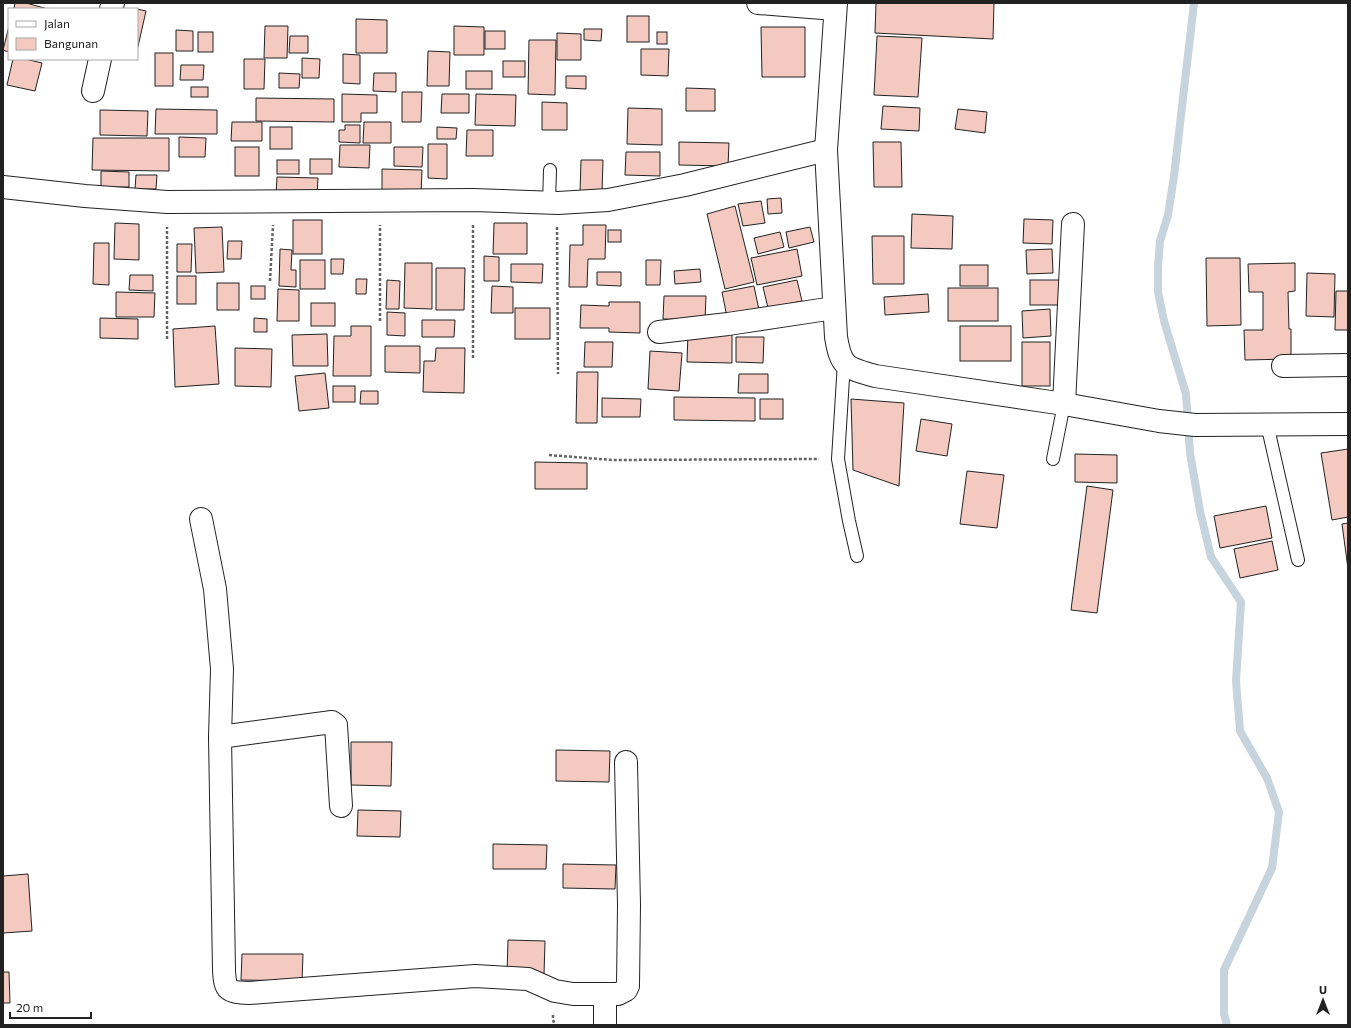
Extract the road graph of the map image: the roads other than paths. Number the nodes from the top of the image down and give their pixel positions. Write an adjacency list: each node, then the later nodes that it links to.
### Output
1 (758, 3): 2 (street)
2 (835, 6): 5 (street)
3 (100, 60): 4 (street)
4 (93, 91)
5 (826, 150): 8 (street); 10 (street)
6 (550, 170): 8 (lane)
7 (3, 187): 8 (street)
8 (553, 203)
9 (1073, 224): 15 (street)
10 (834, 308): 11 (street); 12 (street)
11 (659, 332)
12 (844, 362): 15 (street); 20 (lane)
13 (1348, 365): 14 (street)
14 (1282, 366)
15 (1064, 404): 16 (street); 18 (lane)
16 (1267, 424): 17 (street); 21 (lane)
17 (1348, 424)
18 (1053, 459)
19 (201, 519): 22 (street)
20 (858, 556)
21 (1298, 560)
22 (220, 737): 24 (street); 25 (street)
23 (626, 762): 25 (street)
24 (341, 806)
25 (605, 994): 26 (street)
26 (605, 1025)

